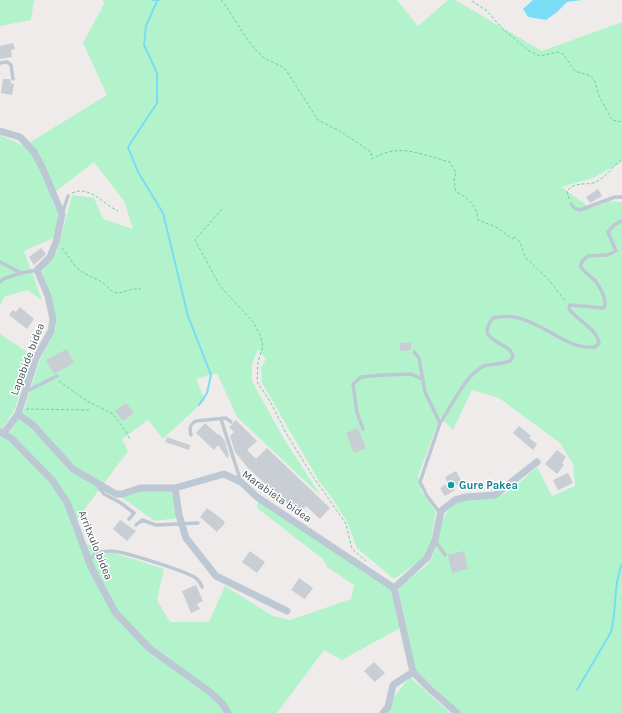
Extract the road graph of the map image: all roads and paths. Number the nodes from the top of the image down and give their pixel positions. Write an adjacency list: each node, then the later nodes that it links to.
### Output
1 (221, 0): 21 (path)
2 (472, 2): 5 (path)
3 (0, 63): 4 (lane)
4 (13, 79)
5 (622, 122)
6 (0, 130): 13 (street)
7 (622, 159): 10 (path)
8 (68, 196): 12 (path); 13 (lane)
9 (622, 197): 10 (lane)
10 (572, 204)
11 (222, 209): 47 (path)
12 (118, 210)
13 (62, 214): 15 (street)
14 (622, 221): 21 (lane)
15 (54, 245): 17 (street); 20 (path)
16 (0, 262): 18 (lane)
17 (37, 270): 18 (lane); 25 (street, Lapabide bidea)
18 (21, 273): 19 (lane)
19 (0, 282)
20 (141, 289)
21 (570, 305): 30 (lane)
22 (414, 352): 24 (lane)
23 (55, 377): 25 (lane); 34 (path)
24 (422, 379): 30 (lane); 31 (lane)
25 (26, 391): 27 (street, Lapabide bidea)
26 (90, 410): 27 (path)
27 (19, 412): 32 (street, Lapabide bidea); 37 (street, Marabieta bidea)
28 (221, 419): 29 (lane); 33 (lane); 36 (lane)
29 (231, 422)
30 (440, 423): 39 (lane)
31 (363, 429)
32 (2, 432): 46 (street, Arritxulo bidea)
33 (191, 435)
34 (130, 440)
35 (537, 462): 39 (street)
36 (241, 482): 38 (street, Marabieta bidea); 49 (street, Marabieta bidea)
37 (97, 484): 38 (street, Marabieta bidea); 40 (lane)
38 (175, 488): 41 (street)
39 (440, 513): 44 (street)
40 (129, 519)
41 (181, 524): 42 (lane); 43 (lane); 50 (street)
42 (198, 524)
43 (136, 526)
44 (434, 540): 45 (lane); 49 (street)
45 (445, 555)
46 (88, 560): 48 (lane); 52 (street, Arritxulo bidea)
47 (368, 563)
48 (202, 586)
49 (394, 588): 51 (street)
50 (287, 610)
51 (413, 672): 53 (street); 54 (street)
52 (228, 713)
53 (383, 713)
54 (457, 713)

